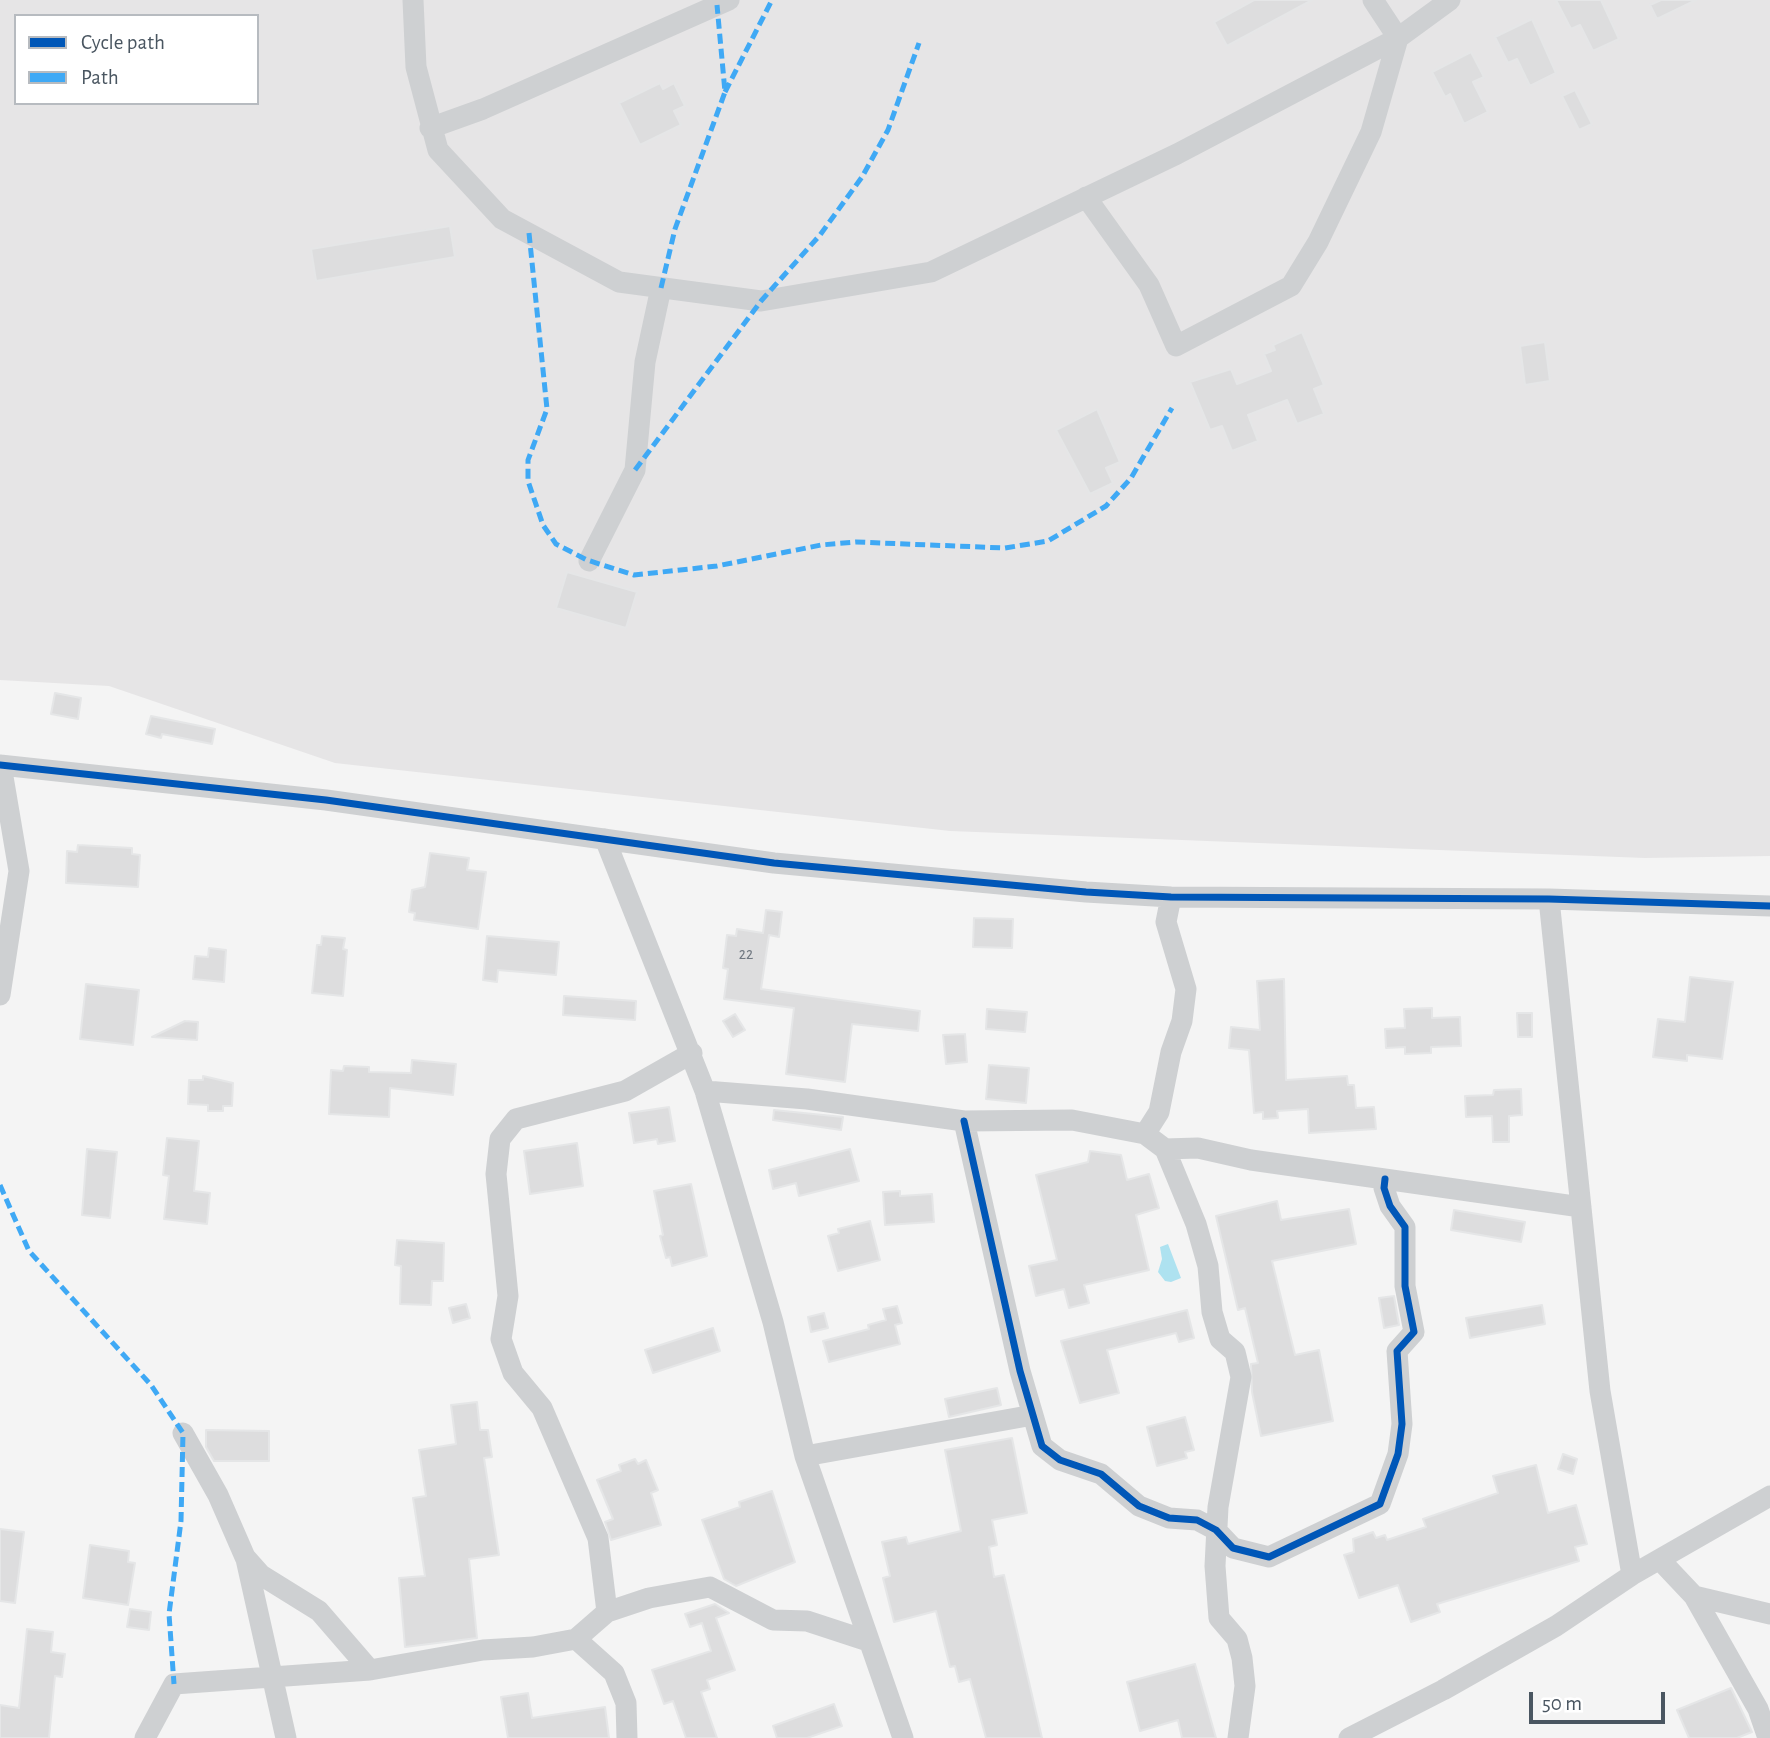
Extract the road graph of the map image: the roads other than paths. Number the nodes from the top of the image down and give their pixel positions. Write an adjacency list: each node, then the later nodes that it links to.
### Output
1 (413, 0): 6 (street)
2 (729, 0): 6 (street)
3 (1373, 0): 5 (street)
4 (1450, 0): 5 (street)
5 (1398, 38): 7 (street); 7 (street)
6 (430, 128): 8 (street)
7 (1086, 197): 8 (street)
8 (661, 288): 9 (street)
9 (589, 561)
10 (1, 765): 11 (street); 15 (street)
11 (605, 839): 12 (street); 16 (street)
12 (1171, 897): 13 (street); 19 (street)
13 (1549, 899): 14 (street); 22 (street)
14 (1770, 906)
15 (0, 995)
16 (692, 1053): 17 (street); 32 (street)
17 (705, 1091): 18 (street); 25 (street)
18 (964, 1121): 19 (street); 23 (street)
19 (1145, 1134): 20 (street)
20 (1165, 1149): 21 (street); 27 (street)
21 (1385, 1179): 22 (street); 27 (street)
22 (1581, 1207): 30 (street)
23 (1033, 1415): 25 (street); 27 (street)
24 (183, 1433): 28 (street)
25 (805, 1456): 35 (street)
26 (1770, 1496): 29 (street)
27 (1216, 1530): 42 (street)
28 (245, 1558): 36 (street); 37 (street)
29 (1660, 1560): 30 (street); 31 (street)
30 (1632, 1575): 43 (street)
31 (1694, 1596): 33 (street); 44 (street)
32 (607, 1612): 34 (street); 35 (street)
33 (1770, 1614)
34 (576, 1639): 36 (street); 40 (street)
35 (868, 1641): 41 (street)
36 (370, 1670): 37 (street)
37 (271, 1677): 38 (street); 39 (street)
38 (145, 1738)
39 (286, 1738)
40 (627, 1738)
41 (903, 1738)
42 (1238, 1738)
43 (1349, 1738)
44 (1768, 1738)

